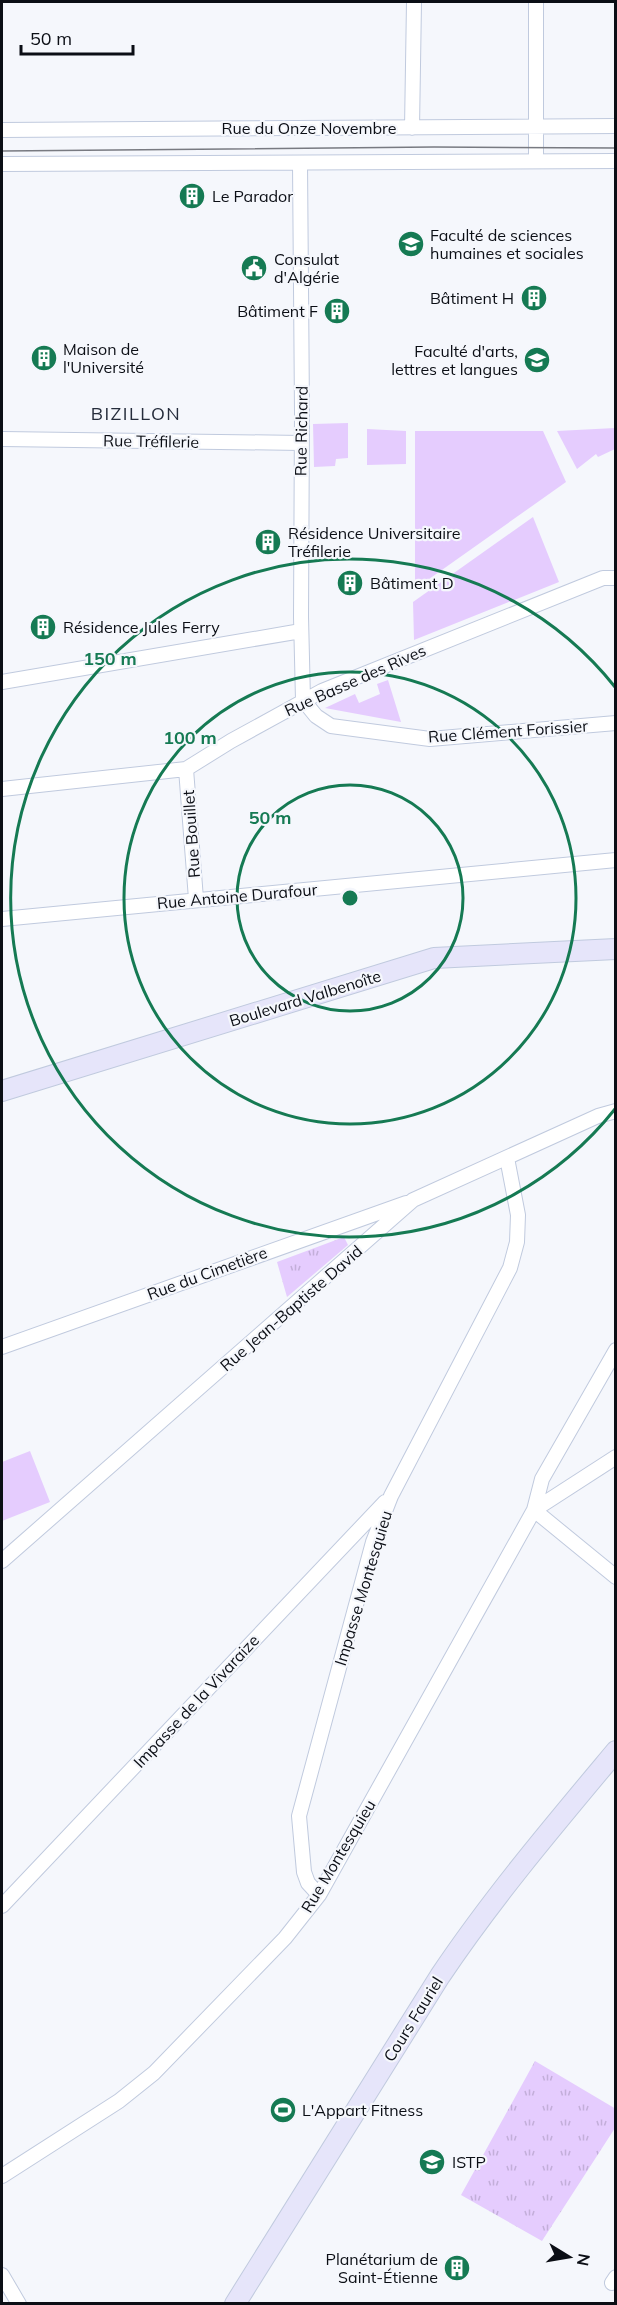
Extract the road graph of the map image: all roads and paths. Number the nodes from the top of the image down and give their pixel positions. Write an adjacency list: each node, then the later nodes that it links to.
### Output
1 (414, 2): 4 (street)
2 (536, 2): 5 (street)
3 (615, 126): 5 (street, Rue du Onze Novembre)
4 (412, 128): 5 (street, Rue du Onze Novembre); 6 (street, Rue du Onze Novembre)
5 (536, 128): 7 (street)
6 (2, 130)
7 (536, 161): 8 (street, Rue du Onze Novembre); 9 (street, Rue du Onze Novembre)
8 (615, 161)
9 (300, 163): 10 (street, Rue du Onze Novembre); 12 (street, Rue Richard)
10 (2, 164)
11 (2, 440): 12 (street, Rue Tréfilerie)
12 (301, 443): 14 (street, Rue Richard)
13 (609, 578): 16 (street, Rue Basse des Rives)
14 (301, 631): 15 (street); 16 (street, Rue Richard)
15 (2, 682)
16 (303, 700): 17 (street, Rue Clément Forissier); 18 (street, Rue Basse des Rives)
17 (615, 723)
18 (186, 769): 19 (street, Rue Basse des Rives); 21 (street, Rue Bouillet)
19 (2, 789)
20 (615, 860): 21 (street, Rue Antoine Durafour)
21 (196, 899): 22 (street, Rue Antoine Durafour)
22 (2, 919)
23 (615, 949): 24 (main road, Boulevard Valbenoîte)
24 (2, 1091)
25 (615, 1111): 26 (street, Rue Jean-Baptiste David)
26 (507, 1158): 27 (street, Rue Jean-Baptiste David); 31 (street, Impasse Montesquieu)
27 (413, 1200): 28 (street, Rue du Cimetière); 33 (street, Rue Jean-Baptiste David)
28 (2, 1347)
29 (615, 1350): 32 (street)
30 (615, 1457): 32 (street)
31 (391, 1496): 36 (street, Impasse Montesquieu); 37 (street, Impasse de la Vivaraize)
32 (534, 1510): 34 (street); 36 (street, Rue Montesquieu)
33 (2, 1561)
34 (615, 1577)
35 (615, 1751): 41 (main road, Cours Fauriel)
36 (319, 1895): 38 (street, Rue Montesquieu)
37 (2, 1906)
38 (2, 2176)
39 (2, 2275): 40 (street)
40 (19, 2304)
41 (235, 2304)

